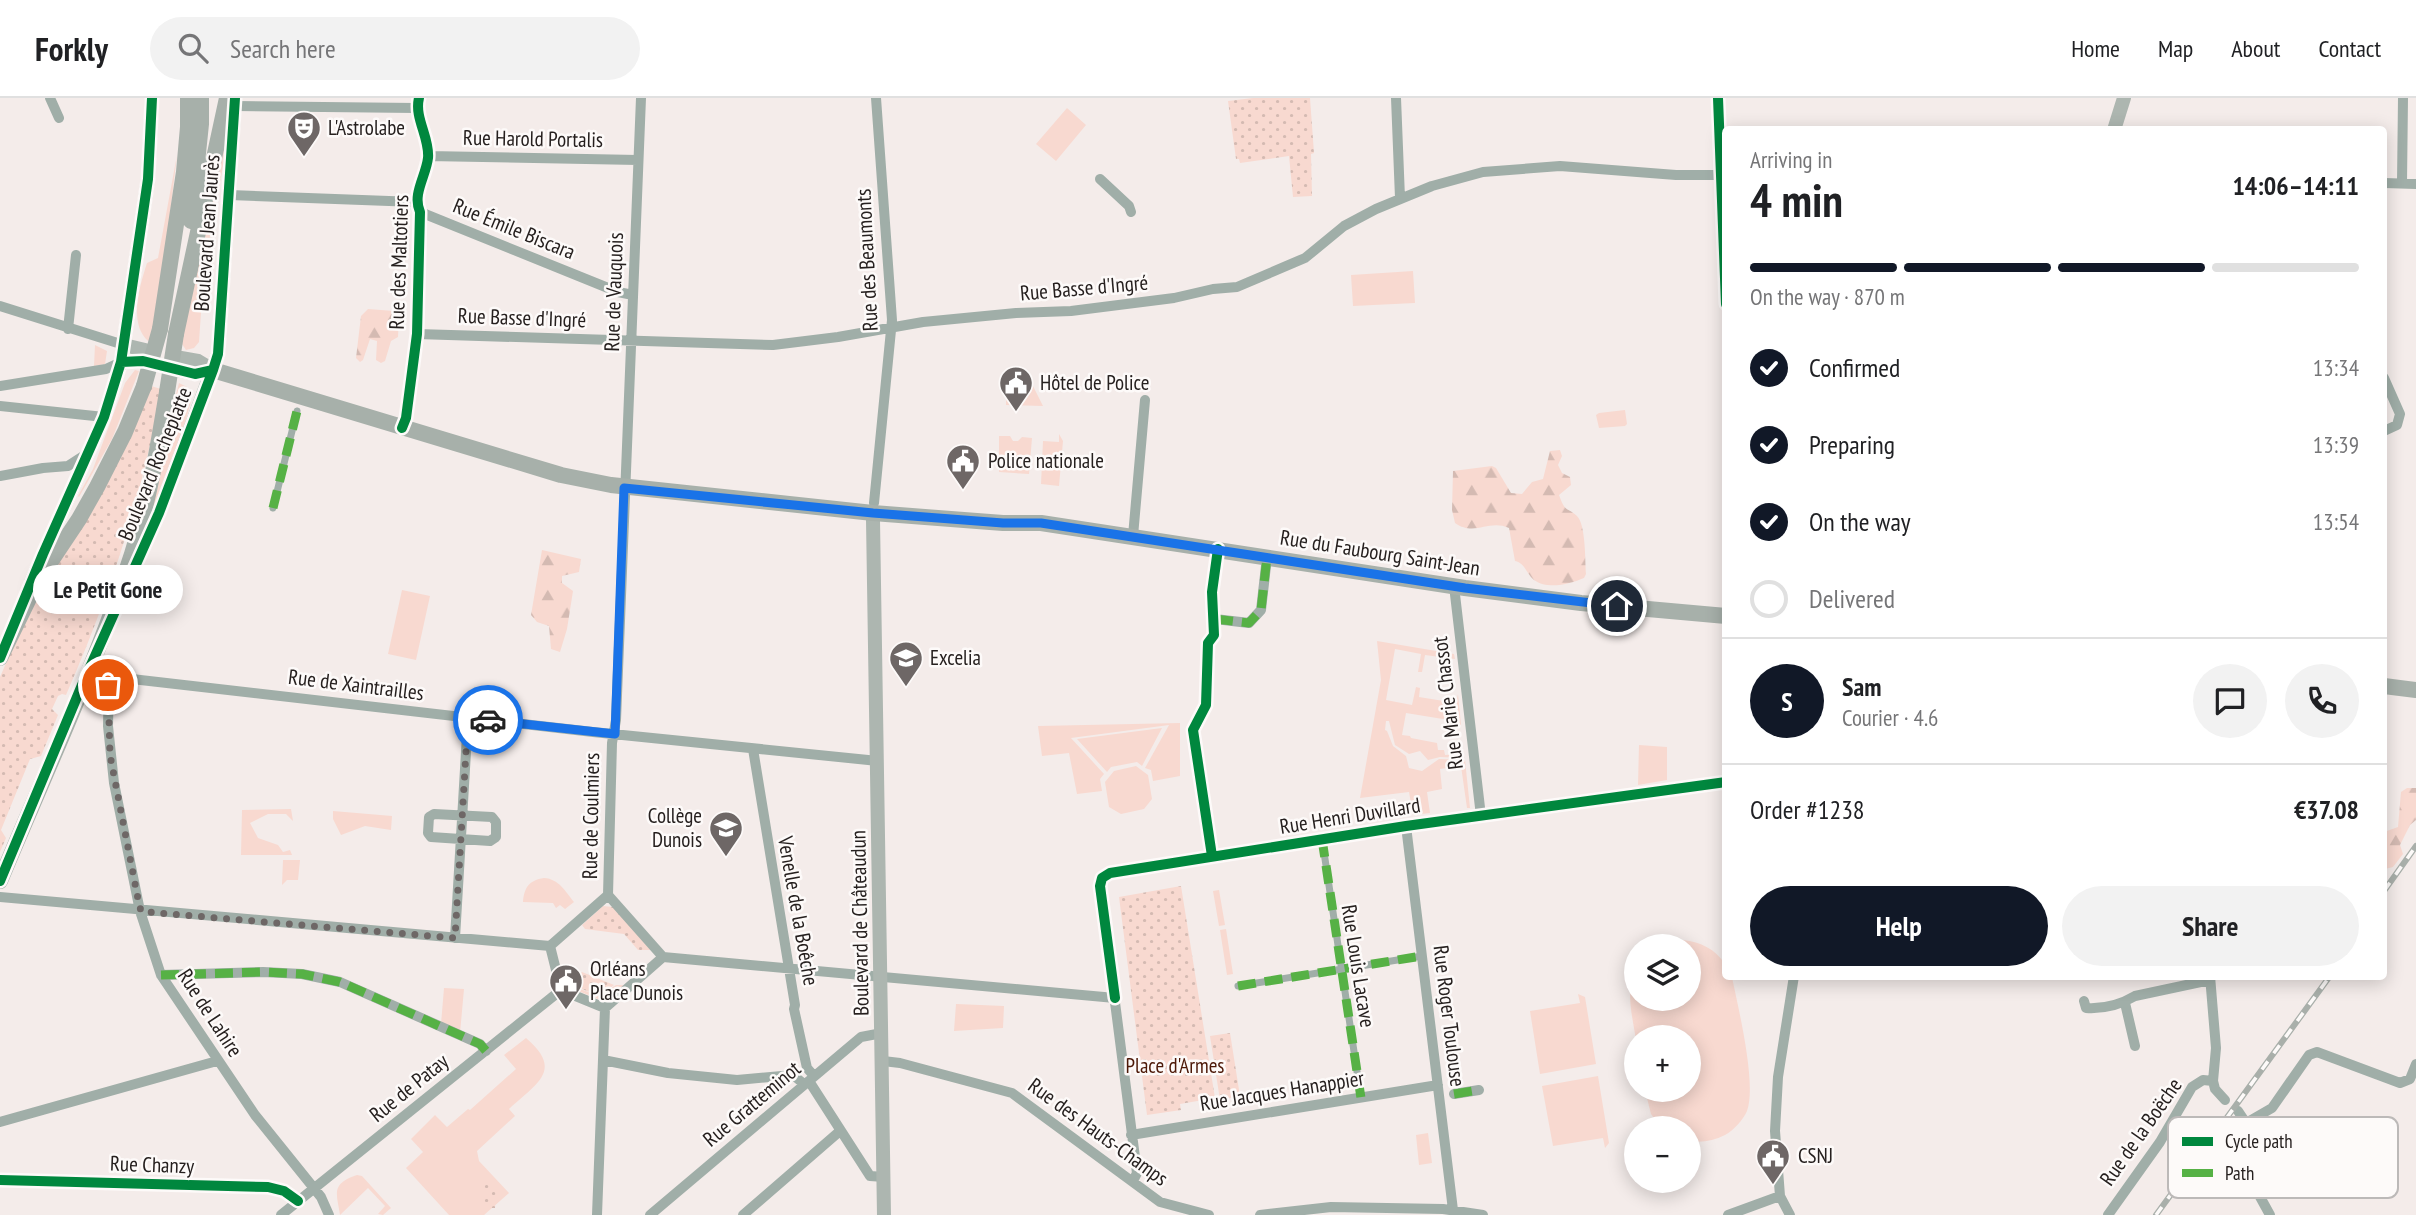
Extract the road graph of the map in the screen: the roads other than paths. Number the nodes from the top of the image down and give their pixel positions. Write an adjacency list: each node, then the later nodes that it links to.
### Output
1 (50, 98): 13 (street)
2 (152, 98): 36 (main road)
3 (188, 98): 33 (main road, Boulevard Jean Jaurès)
4 (201, 98): 28 (main road, Boulevard Jean Jaurès)
5 (641, 98): 16 (street, Rue de Vauquois)
6 (876, 98): 31 (street, Rue des Beaumonts)
7 (1396, 98): 24 (street)
8 (1718, 98): 17 (street)
9 (2124, 98): 14 (main road)
10 (2403, 98): 21 (street)
11 (233, 101): 12 (street); 23 (main road, Boulevard Jean Jaurès); 28 (main road, Boulevard Jean Jaurès)
12 (419, 101): 15 (street, Rue des Maltotiers)
13 (59, 118)
14 (2115, 126)
15 (428, 156): 16 (street, Rue Harold Portalis); 25 (street, Rue des Maltotiers)
16 (638, 160): 29 (street, Rue de Vauquois)
17 (1722, 160)
18 (1722, 175): 24 (street, Rue Basse d'Ingré)
19 (1100, 179): 26 (street)
20 (2387, 183): 21 (street)
21 (2402, 183): 22 (street)
22 (2416, 184)
23 (230, 195): 25 (street, Rue Émile Biscara); 39 (main road, Boulevard Jean Jaurès)
24 (1400, 198): 31 (street, Rue Basse d'Ingré)
25 (418, 207): 29 (street, Rue Émile Biscara); 34 (street, Rue des Maltotiers)
26 (1131, 212)
27 (76, 255): 32 (street)
28 (185, 287): 33 (main road, Boulevard Jean Jaurès)
29 (633, 295): 35 (street, Rue de Vauquois)
30 (0, 306): 32 (street)
31 (891, 328): 35 (street, Rue Basse d'Ingré); 52 (street, Rue des Beaumonts)
32 (68, 329): 36 (street)
33 (168, 332): 60 (main road, Boulevard Rocheplatte, bridge); 63 (main road, Boulevard Rocheplatte, bridge)
34 (417, 334): 35 (street, Rue Basse d'Ingré); 46 (street, Rue des Maltotiers)
35 (631, 341): 50 (street, Rue de Vauquois)
36 (124, 345): 37 (main road); 37 (main road)
37 (121, 362): 41 (street); 45 (main road, Boulevard Rocheplatte)
38 (179, 364): 39 (main road, Rue du Faubourg Saint-Jean)
39 (213, 370): 46 (main road, Rue du Faubourg Saint-Jean); 63 (main road, Boulevard Rocheplatte)
40 (2387, 385): 47 (street)
41 (0, 386)
42 (1145, 400): 54 (street)
43 (0, 406): 45 (street)
44 (298, 409): 51 (street)
45 (104, 417): 48 (main road, Boulevard Rocheplatte)
46 (402, 428): 50 (main road, Rue du Faubourg Saint-Jean)
47 (2387, 430)
48 (89, 452): 49 (street); 60 (main road, Boulevard Rocheplatte)
49 (0, 476)
50 (624, 488): 52 (main road, Rue du Faubourg Saint-Jean); 67 (street, Rue de Coulmiers)
51 (273, 508)
52 (877, 511): 53 (main road, Rue du Faubourg Saint-Jean); 53 (main road, Rue du Faubourg Saint-Jean); 69 (main road, Boulevard de Châteaudun)
53 (1028, 522): 54 (main road, Rue du Faubourg Saint-Jean)
54 (1133, 536): 55 (main road, Rue du Faubourg Saint-Jean)
55 (1218, 550): 56 (main road, Rue du Faubourg Saint-Jean); 59 (street)
56 (1268, 557): 57 (main road, Rue du Faubourg Saint-Jean); 59 (street)
57 (1454, 586): 58 (main road, Rue du Faubourg Saint-Jean); 72 (street, Rue Marie Chassot)
58 (1722, 616)
59 (1215, 619): 76 (street)
60 (6, 632): 61 (main road, Boulevard Rocheplatte)
61 (0, 658)
62 (109, 677): 63 (street, Rue de Xaintrailles); 66 (street, Rue de Xaintrailles); 80 (street, Rue de Lahire)
63 (82, 685): 77 (main road, Boulevard Rocheplatte)
64 (2387, 686): 65 (main road)
65 (2416, 690)
66 (468, 718): 67 (street, Rue de Xaintrailles); 71 (street)
67 (615, 734): 68 (street, Rue de Xaintrailles); 78 (street, Rue de Coulmiers)
68 (753, 749): 69 (street, Rue de Xaintrailles); 85 (street, Venelle de la Boêche)
69 (878, 761): 88 (main road, Boulevard de Châteaudun)
70 (1722, 783): 72 (street, Rue Henri Duvillard)
71 (462, 815): 74 (street); 74 (street); 74 (street)
72 (1482, 816): 73 (street, Rue Henri Duvillard)
73 (1406, 826): 75 (street, Rue Henri Duvillard); 83 (street, Rue Roger Toulouse)
74 (460, 839): 81 (street)
75 (1321, 839): 76 (street, Rue Henri Duvillard); 86 (street, Rue Louis Lacave)
76 (1212, 856): 94 (street, Rue Henri Duvillard)
77 (0, 881)
78 (608, 895): 82 (street); 84 (street)
79 (0, 897): 80 (street)
80 (141, 911): 81 (street); 87 (street, Rue de Lahire)
81 (455, 938): 82 (street)
82 (550, 946): 93 (street)
83 (1422, 956): 86 (street); 107 (street, Rue Roger Toulouse)
84 (663, 957): 85 (street); 97 (street)
85 (788, 968): 88 (street); 105 (street, Venelle de la Boêche)
86 (1341, 969): 92 (street); 110 (street, Rue Louis Lacave)
87 (161, 975): 100 (street); 102 (street, Rue de Lahire)
88 (881, 977): 94 (street); 98 (main road, Boulevard de Châteaudun)
89 (1793, 980): 126 (street)
90 (2206, 980): 96 (street)
91 (2210, 980): 106 (street)
92 (1238, 986)
93 (561, 990): 97 (street); 100 (street, Rue de Patay)
94 (1115, 998): 119 (street)
95 (2084, 1001): 96 (street)
96 (2125, 1003): 99 (street)
97 (605, 1008): 101 (street)
98 (882, 1033): 103 (main road, Boulevard de Châteaudun); 105 (street, Rue Gratteminot)
99 (2135, 1046)
100 (486, 1051): 124 (street, Rue de Patay)
101 (603, 1060): 105 (street); 133 (street)
102 (218, 1061): 116 (street); 120 (street, Rue de Lahire)
103 (883, 1061): 121 (main road, Boulevard de Châteaudun); 123 (street, Rue des Hauts-Champs)
104 (2416, 1064): 115 (street)
105 (809, 1081): 118 (street, Venelle de la Boêche); 134 (street, Rue Gratteminot)
106 (2213, 1081): 111 (street); 113 (street, Rue de la Boëche)
107 (1438, 1085): 110 (street, Rue Jacques Hanappier); 130 (street, Rue Roger Toulouse)
108 (1479, 1090): 109 (street)
109 (1454, 1094)
110 (1361, 1098): 119 (street, Rue Jacques Hanappier)
111 (2225, 1100)
112 (2238, 1111): 114 (street)
113 (2175, 1117)
114 (2242, 1117)
115 (2256, 1117)
116 (0, 1122)
117 (2168, 1128): 143 (street, Rue de la Boëche)
118 (840, 1131): 121 (street, Venelle de la Boêche); 135 (street)
119 (1131, 1135): 123 (street)
120 (300, 1173): 124 (street, Rue de Lahire); 125 (street)
121 (884, 1177): 136 (main road, Boulevard de Châteaudun)
122 (0, 1180): 125 (street, Rue Chanzy)
123 (1133, 1181): 129 (street, Rue des Hauts-Champs)
124 (315, 1189): 128 (street, Rue de Patay); 132 (street, Rue de Lahire)
125 (284, 1191): 128 (street, Rue Chanzy)
126 (1780, 1196): 141 (street); 142 (street)
127 (2261, 1198): 144 (street)
128 (298, 1201): 131 (street, Rue de Patay)
129 (1160, 1202): 137 (street); 138 (street, Rue des Hauts-Champs)
130 (1453, 1210): 139 (street); 140 (street)
131 (281, 1215)
132 (329, 1215)
133 (597, 1215)
134 (650, 1215)
135 (743, 1215)
136 (884, 1215)
137 (1160, 1215)
138 (1209, 1215)
139 (1259, 1215)
140 (1483, 1215)
141 (1728, 1215)
142 (1790, 1215)
143 (2108, 1215)
144 (2270, 1215)

